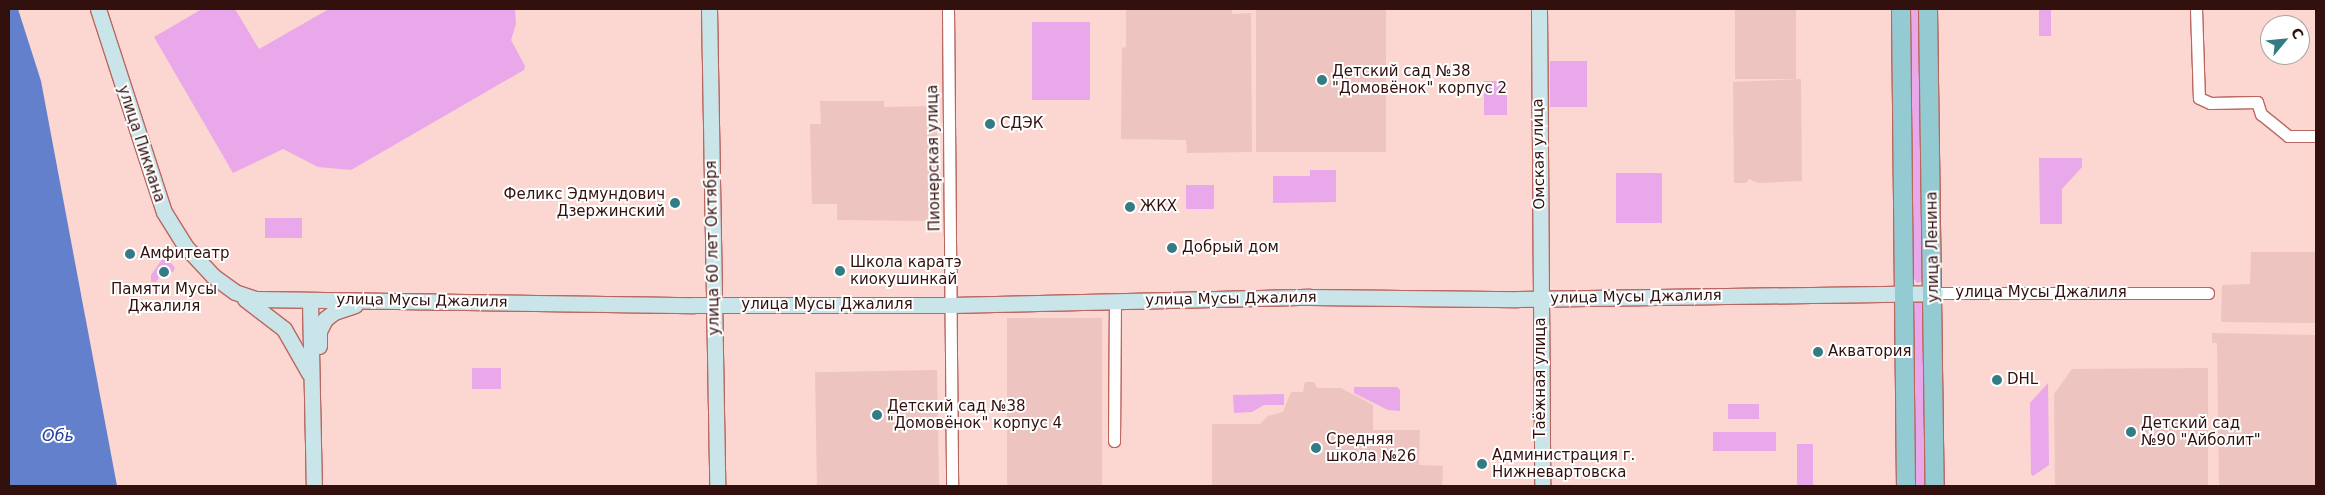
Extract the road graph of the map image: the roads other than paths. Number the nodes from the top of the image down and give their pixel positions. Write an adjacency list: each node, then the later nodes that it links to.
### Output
1 (98, 9): 9 (street, улица Пикмана)
2 (709, 9): 18 (street, улица 60 лет Октября)
3 (948, 9): 19 (street, Пионерская улица)
4 (1539, 9): 14 (street, Омская улица)
5 (1901, 9): 11 (main road, улица Ленина)
6 (1928, 9): 12 (main road, улица Ленина)
7 (2196, 9): 8 (street)
8 (2316, 136)
9 (235, 292): 13 (street, улица Пикмана); 20 (street)
10 (2208, 293): 12 (street, улица Мусы Джалиля)
11 (1904, 294): 12 (street, улица Мусы Джалиля); 14 (street, улица Мусы Джалиля); 26 (main road, улица Ленина)
12 (1934, 294): 27 (main road, улица Ленина)
13 (255, 299): 16 (street, улица Мусы Джалиля)
14 (1541, 299): 17 (street, улица Мусы Джалиля); 25 (street, Таёжная улица)
15 (378, 300): 16 (street, улица Мусы Джалиля); 18 (street, улица Мусы Джалиля); 20 (street)
16 (310, 301): 20 (street)
17 (1115, 301): 19 (street, улица Мусы Джалиля); 21 (street)
18 (714, 305): 19 (street, улица Мусы Джалиля); 23 (street, улица 60 лет Октября)
19 (951, 305): 24 (street, Пионерская улица)
20 (312, 378): 22 (street)
21 (1114, 441)
22 (314, 486)
23 (717, 486)
24 (952, 486)
25 (1542, 486)
26 (1906, 486)
27 (1936, 486)

